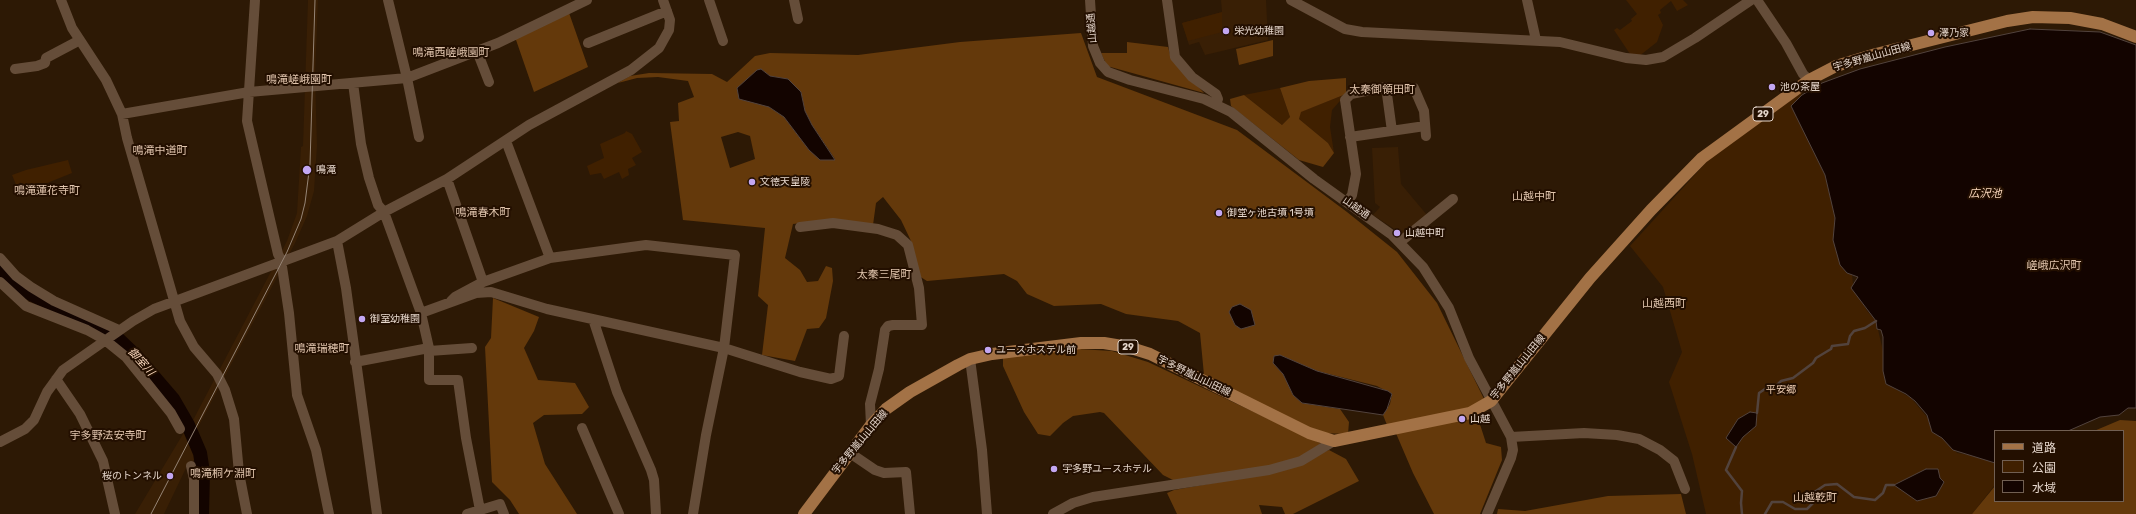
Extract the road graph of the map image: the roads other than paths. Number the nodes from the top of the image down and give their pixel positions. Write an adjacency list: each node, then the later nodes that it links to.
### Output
1 (61, 0): 17 (street)
2 (255, 0): 28 (street)
3 (388, 0): 23 (street)
4 (587, 0): 21 (street)
5 (663, 0): 14 (street)
6 (709, 0): 19 (street)
7 (794, 0): 15 (street)
8 (1090, 0): 29 (street, 山越通)
9 (1167, 0): 29 (street)
10 (1291, 0): 18 (street)
11 (1527, 0): 18 (street)
12 (1751, 0): 18 (street)
13 (1757, 0): 24 (street)
14 (667, 11): 20 (street); 34 (street)
15 (798, 19)
16 (2136, 37): 24 (main road, 宇多野嵐山山田線 / 29)
17 (80, 40): 22 (street); 30 (street)
18 (1536, 40)
19 (723, 41)
20 (588, 43)
21 (477, 51): 23 (street); 25 (street)
22 (15, 69)
23 (407, 78): 26 (street); 32 (street)
24 (1809, 80): 60 (main road, 宇多野嵐山山田線 / 29)
25 (489, 82)
26 (353, 83): 28 (street); 38 (street)
27 (1414, 88): 31 (street)
28 (249, 92): 30 (street); 44 (street)
29 (1216, 104): 37 (street, 山越通)
30 (122, 114): 48 (street)
31 (1392, 131): 33 (street); 33 (street)
32 (420, 137)
33 (1350, 137): 37 (street)
34 (506, 141): 35 (street); 43 (street)
35 (447, 179): 38 (street); 46 (street)
36 (1453, 199): 41 (street)
37 (1347, 202): 41 (street, 山越通)
38 (384, 212): 40 (street); 49 (street)
39 (800, 227): 61 (street)
40 (337, 241): 44 (street); 58 (street)
41 (1400, 242): 60 (street, 山越通)
42 (0, 258): 51 (street)
43 (550, 258): 46 (street); 55 (street)
44 (281, 260): 48 (street); 74 (street)
45 (0, 282): 53 (street)
46 (483, 282): 47 (street)
47 (451, 301): 49 (street); 50 (street)
48 (173, 302): 51 (street); 73 (street)
49 (421, 313): 56 (street)
50 (593, 319): 55 (street); 79 (street)
51 (117, 332): 53 (street)
52 (844, 336): 55 (street)
53 (105, 340): 59 (street); 63 (street)
54 (472, 348): 56 (street)
55 (724, 348): 80 (street)
56 (429, 349): 58 (street); 70 (street)
57 (970, 359): 61 (main road, 宇多野嵐山山田線 / 29); 65 (main road, 宇多野嵐山山田線 / 29); 84 (street)
58 (355, 362): 75 (street)
59 (56, 379): 66 (street); 71 (street)
60 (1491, 401): 64 (street, 山越通); 65 (main road, 宇多野嵐山山田線 / 29)
61 (871, 425): 67 (main road, 宇多野嵐山山田線 / 29)
62 (582, 428): 78 (street)
63 (180, 429)
64 (1511, 437): 69 (street); 86 (street, 山越通)
65 (1334, 441): 85 (street)
66 (0, 442)
67 (850, 452): 81 (main road, 宇多野嵐山山田線 / 29); 82 (street)
68 (191, 466): 72 (street)
69 (1685, 490)
70 (480, 510): 76 (street); 77 (street)
71 (115, 514)
72 (194, 514)
73 (247, 514)
74 (329, 514)
75 (377, 514)
76 (467, 514)
77 (504, 514)
78 (619, 514)
79 (656, 514)
80 (693, 514)
81 (804, 514)
82 (910, 514)
83 (979, 514): 84 (street)
84 (986, 514)
85 (1053, 514)
86 (1487, 514)

